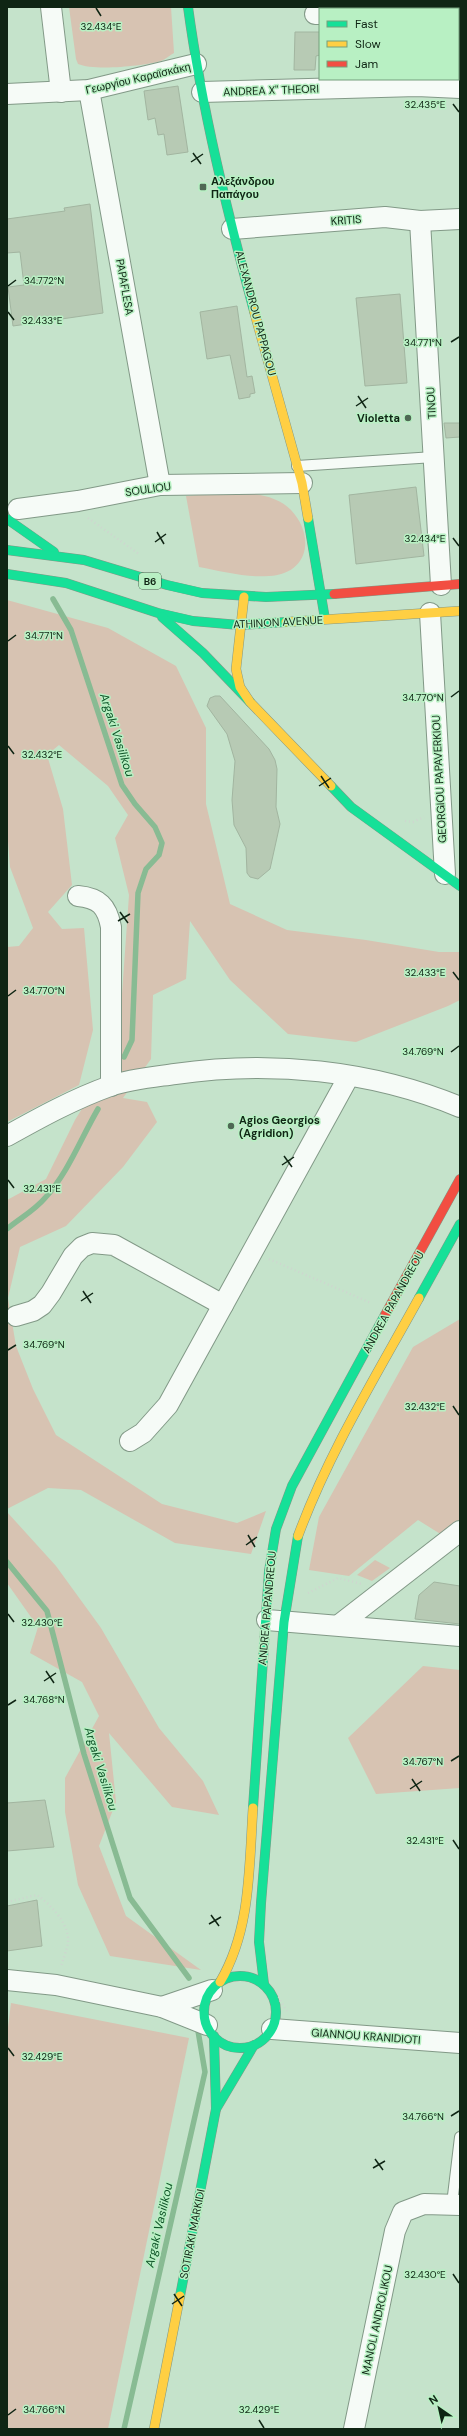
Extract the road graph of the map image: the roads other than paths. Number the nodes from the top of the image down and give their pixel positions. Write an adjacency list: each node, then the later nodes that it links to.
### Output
1 (51, 7): 6 (street)
2 (188, 7): 3 (street, ALEXANDROU PAPPAGOU)
3 (196, 64): 5 (street, Γεωργίου Καραϊσκάκη); 7 (street, ALEXANDROU PAPPAGOU)
4 (460, 88): 7 (street, ANDREA X" THEORI)
5 (89, 90): 6 (street, Γεωργίου Καραϊσκάκη); 14 (street, PAPAFLESA)
6 (61, 92): 8 (street, Γεωργίου Καραϊσκάκη)
7 (202, 92): 11 (street, ALEXANDROU PAPPAGOU)
8 (7, 94)
9 (460, 219): 10 (street, KRITIS)
10 (420, 221): 11 (street, KRITIS); 12 (street, TINOU)
11 (232, 229): 13 (street, ALEXANDROU PAPPAGOU)
12 (434, 457): 13 (lane); 19 (street, TINOU)
13 (300, 474): 14 (street, SOULIOU); 20 (street, ALEXANDROU PAPPAGOU)
14 (160, 485): 15 (street, SOULIOU)
15 (13, 514): 17 (street)
16 (7, 550): 17 (street, B6)
17 (58, 555): 21 (street, B6)
18 (8, 571): 23 (street, ATHINON AVENUE)
19 (451, 585): 20 (street, B6)
20 (322, 594): 21 (street, B6); 25 (street, ALEXANDROU PAPPAGOU)
21 (244, 597): 26 (street)
22 (460, 610): 24 (street, ATHINON AVENUE)
23 (158, 613): 26 (street, ATHINON AVENUE); 27 (street)
24 (430, 613): 25 (street, ATHINON AVENUE); 28 (street, GEORGIOU PAPAVERKIOU)
25 (325, 619): 26 (street, ATHINON AVENUE)
26 (239, 625): 27 (street)
27 (250, 702): 28 (street)
28 (445, 874): 29 (street)
29 (460, 886)
30 (78, 896): 32 (street)
31 (349, 1076): 32 (street); 33 (street); 37 (street)
32 (111, 1086): 34 (street)
33 (460, 1107)
34 (7, 1136)
35 (460, 1179): 41 (street, ANDREA PAPANDREOU)
36 (460, 1224): 41 (street, ANDREA PAPANDREOU)
37 (223, 1305): 38 (street); 39 (street)
38 (16, 1316)
39 (130, 1441)
40 (460, 1531): 42 (street)
41 (274, 1620): 42 (street); 45 (street, ANDREA PAPANDREOU); 46 (street, ANDREA PAPANDREOU)
42 (339, 1625): 43 (street)
43 (460, 1636)
44 (7, 1980): 47 (street)
45 (264, 1984): 46 (street); 48 (street)
46 (216, 1986): 47 (street); 49 (street)
47 (162, 2007): 49 (street)
48 (272, 2029): 50 (street, GIANNOU KRANIDIOTI); 51 (street)
49 (210, 2030): 51 (street); 52 (street, SOTIRAKI MARKIDI)
50 (460, 2043)
51 (254, 2045): 52 (street, SOTIRAKI MARKIDI)
52 (216, 2109): 55 (street, SOTIRAKI MARKIDI)
53 (460, 2137): 54 (lane)
54 (456, 2204): 56 (street, MANOLI ANDROLIKOU)
55 (154, 2429)
56 (354, 2429)

